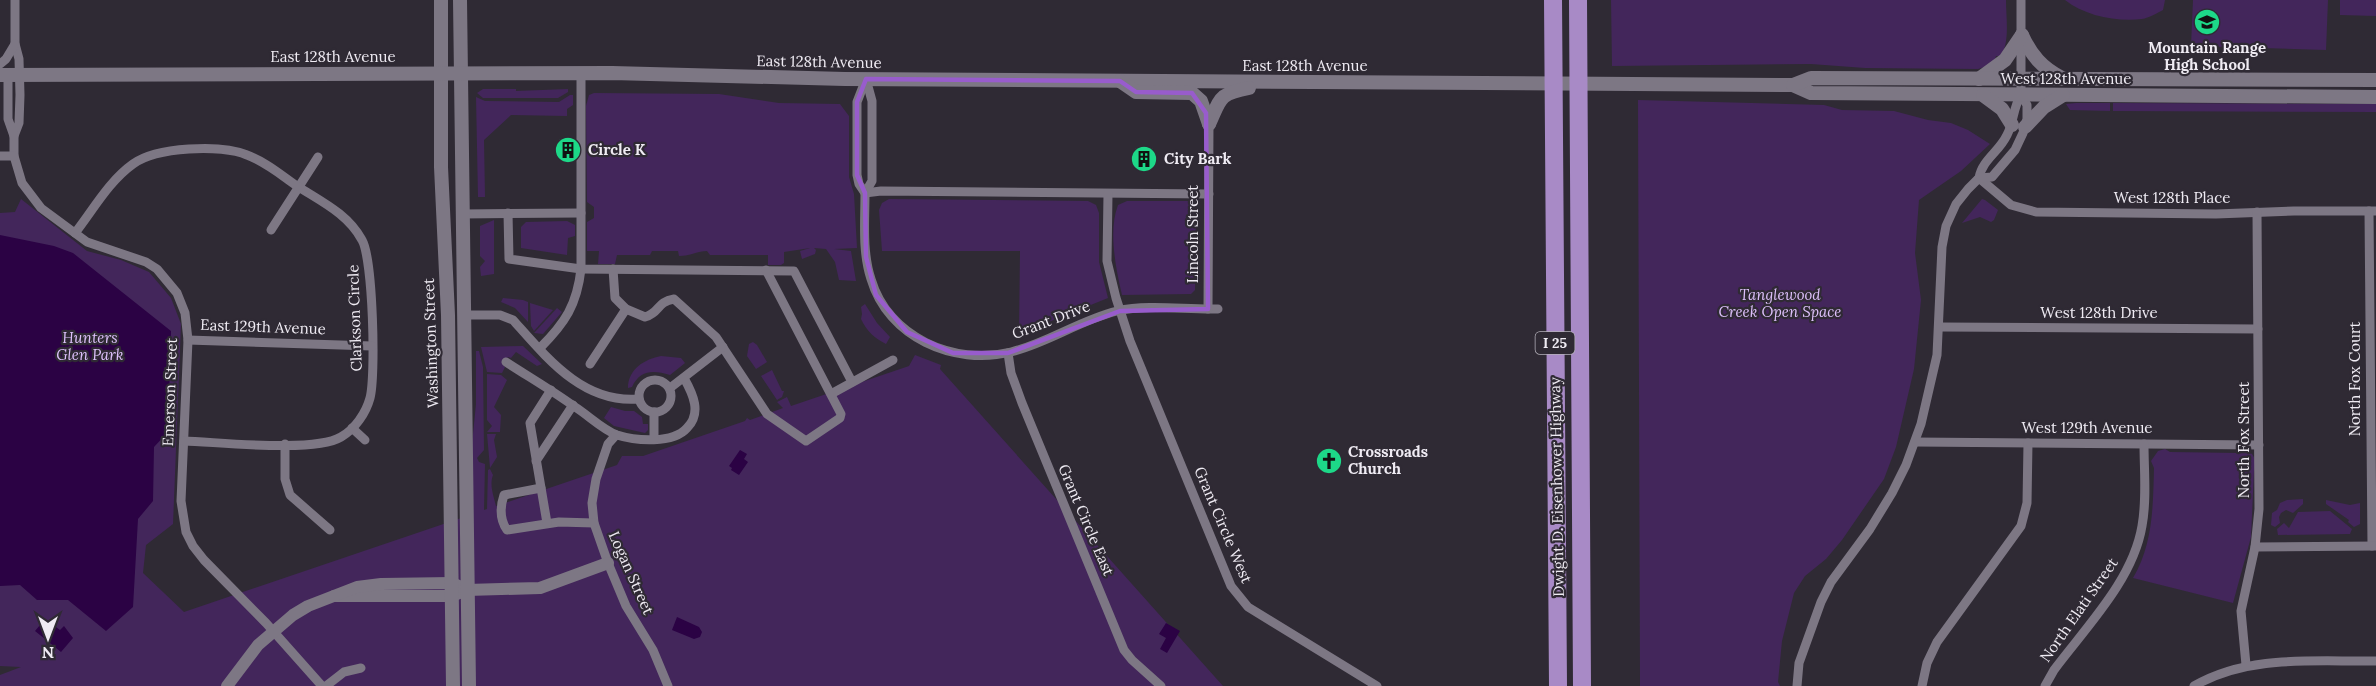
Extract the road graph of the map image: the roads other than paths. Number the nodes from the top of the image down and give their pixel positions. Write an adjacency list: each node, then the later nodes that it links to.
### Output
1 (15, 0): 10 (street, Emerson Street)
2 (441, 0): 12 (main road, Washington Street)
3 (460, 0): 13 (main road)
4 (1553, 0): 102 (highway, Dwight D. Eisenhower Highway / I 25)
5 (1568, 0): 103 (highway)
6 (1578, 0): 104 (highway)
7 (1589, 0): 105 (highway, I 25)
8 (2021, 0): 9 (street)
9 (2022, 35): 16 (main road); 17 (street); 18 (main road)
10 (15, 44): 11 (street); 11 (street, Emerson Street)
11 (7, 72): 12 (main road, East 128th Avenue); 31 (street, Emerson Street)
12 (440, 73): 13 (main road, East 128th Avenue); 51 (main road, Washington Street)
13 (460, 73): 14 (main road, East 128th Avenue); 42 (main road)
14 (581, 73): 15 (main road, East 128th Avenue); 41 (street)
15 (866, 79): 20 (main road, East 128th Avenue); 35 (street, Grant Drive); 35 (street, Grant Drive)
16 (1979, 79): 17 (main road, West 128th Avenue); 23 (main road, West 128th Avenue)
17 (2021, 79): 18 (main road, West 128th Avenue); 25 (street)
18 (2066, 80): 19 (main road, West 128th Avenue)
19 (2376, 80)
20 (1120, 81): 21 (main road, East 128th Avenue); 28 (main road)
21 (1280, 82): 22 (main road, East 128th Avenue); 28 (main road)
22 (1638, 84): 23 (main road, West 128th Avenue)
23 (1793, 86): 24 (main road, West 128th Avenue)
24 (1983, 94): 25 (main road, West 128th Avenue); 29 (main road)
25 (2021, 95): 26 (main road, West 128th Avenue); 29 (street)
26 (2063, 95): 27 (main road, West 128th Avenue); 29 (main road)
27 (2376, 97)
28 (1209, 124): 37 (street, Lincoln Street)
29 (2018, 126): 33 (street); 33 (street)
30 (0, 156): 31 (street)
31 (14, 156): 44 (street, Emerson Street)
32 (318, 157): 34 (street)
33 (1979, 178): 39 (street, West 128th Place); 53 (street)
34 (299, 187): 43 (street); 44 (street, Clarkson Circle); 56 (street, Clarkson Circle)
35 (865, 193): 36 (street); 59 (street, Grant Drive)
36 (1108, 194): 37 (street); 50 (street, Grant Circle West)
37 (1209, 194): 49 (street, Lincoln Street)
38 (2372, 211): 39 (street, West 128th Place); 86 (street, North Fox Court)
39 (2257, 212): 54 (street, North Fox Street)
40 (508, 213): 41 (street); 42 (street); 45 (street)
41 (581, 213): 45 (street)
42 (462, 214): 52 (main road)
43 (271, 230)
44 (75, 233): 55 (street, Emerson Street)
45 (581, 269): 46 (street); 58 (street)
46 (613, 269): 47 (street); 48 (street)
47 (766, 270): 64 (street); 67 (street)
48 (626, 309): 57 (street); 62 (street)
49 (1213, 309): 50 (street, Grant Drive)
50 (1120, 311): 59 (street, Grant Drive); 101 (street, Grant Circle West)
51 (448, 315): 52 (main road); 89 (main road, Washington Street)
52 (464, 315): 58 (street); 90 (main road)
53 (1940, 327): 54 (street, West 128th Drive); 76 (street)
54 (2258, 329): 80 (street, North Fox Street)
55 (188, 340): 56 (street, East 129th Avenue); 75 (street, Emerson Street)
56 (372, 346): 71 (street, Clarkson Circle)
57 (723, 347): 63 (street); 67 (street)
58 (540, 348): 68 (street)
59 (1008, 353): 100 (street, Grant Circle East)
60 (893, 360): 64 (street)
61 (506, 362): 66 (street)
62 (590, 364)
63 (684, 378): 65 (street); 73 (street)
64 (852, 382): 67 (street)
65 (670, 388): 68 (street); 70 (street)
66 (551, 390): 69 (street); 81 (street)
67 (831, 394)
68 (639, 399): 70 (street)
69 (573, 405): 72 (street); 81 (street)
70 (654, 412): 73 (street)
71 (352, 428): 74 (street); 78 (street, Clarkson Circle)
72 (616, 435): 73 (street); 84 (street, Logan Street)
73 (654, 439)
74 (365, 440)
75 (184, 441): 78 (street, Clarkson Circle); 91 (street, Emerson Street)
76 (1915, 442): 77 (street, West 129th Avenue); 106 (street)
77 (2028, 443): 79 (street, West 129th Avenue); 107 (street)
78 (285, 444): 85 (street)
79 (2144, 444): 80 (street, West 129th Avenue); 108 (street, North Elati Street)
80 (2259, 445): 87 (street, North Fox Street)
81 (536, 461): 82 (street)
82 (541, 488): 83 (street); 83 (street)
83 (547, 523): 84 (street)
84 (594, 523): 88 (street, Logan Street)
85 (330, 530)
86 (2374, 546): 87 (street)
87 (2255, 547): 93 (street, North Fox Street)
88 (608, 563): 90 (street); 99 (street, Logan Street)
89 (452, 590): 90 (street); 91 (street); 97 (main road, Washington Street)
90 (467, 590): 98 (main road)
91 (273, 631): 95 (street); 96 (street, Emerson Street)
92 (2376, 662): 93 (street)
93 (2246, 665): 109 (street)
94 (362, 668): 96 (street)
95 (227, 686)
96 (324, 686)
97 (453, 686)
98 (469, 686)
99 (668, 686)
100 (1161, 686)
101 (1377, 686)
102 (1558, 686)
103 (1572, 686)
104 (1582, 686)
105 (1593, 686)
106 (1797, 686)
107 (1922, 686)
108 (2045, 686)
109 (2194, 686)

